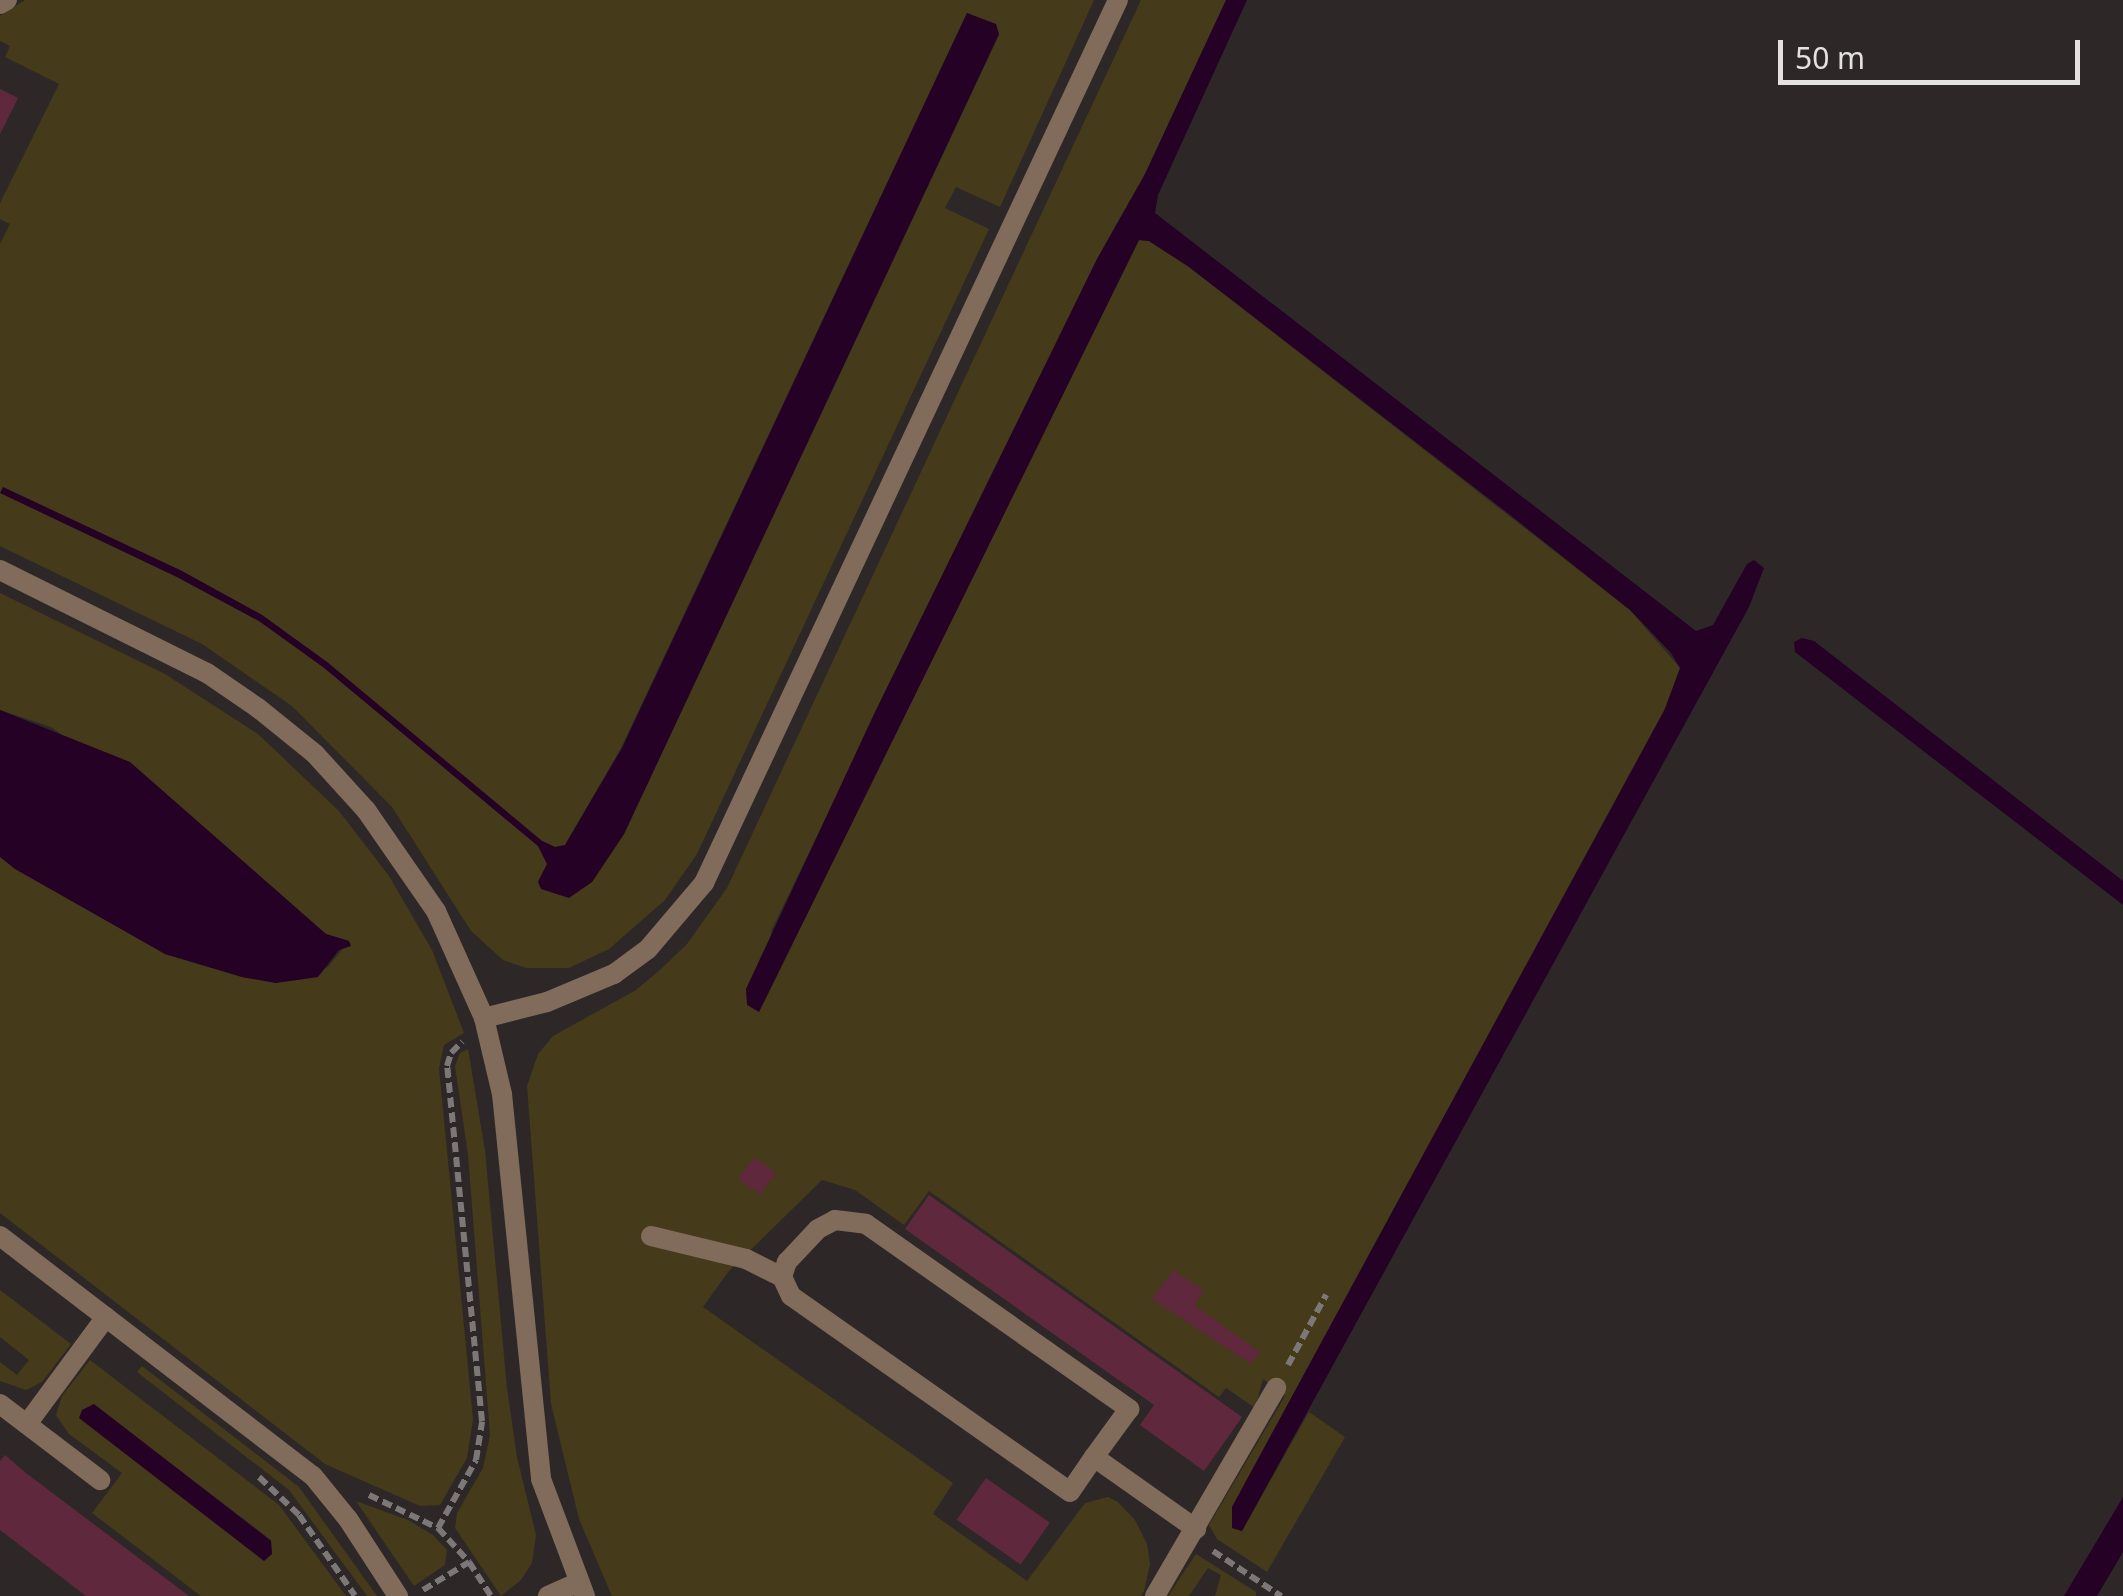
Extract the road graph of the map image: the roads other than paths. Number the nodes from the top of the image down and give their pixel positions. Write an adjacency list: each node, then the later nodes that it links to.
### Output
1 (7, 0): 3 (street)
2 (1118, 0): 5 (street)
3 (0, 4)
4 (0, 570): 5 (street)
5 (486, 1027): 16 (street)
6 (0, 1236): 9 (street)
7 (651, 1236): 8 (street)
8 (782, 1277): 13 (street); 13 (street)
9 (106, 1317): 12 (street); 17 (street)
10 (1276, 1388): 15 (street)
11 (0, 1404): 12 (street)
12 (27, 1424): 14 (street)
13 (1094, 1457): 15 (street)
14 (100, 1480)
15 (1193, 1533): 19 (street)
16 (581, 1590): 18 (street)
17 (398, 1596)
18 (548, 1596)
19 (1156, 1596)

